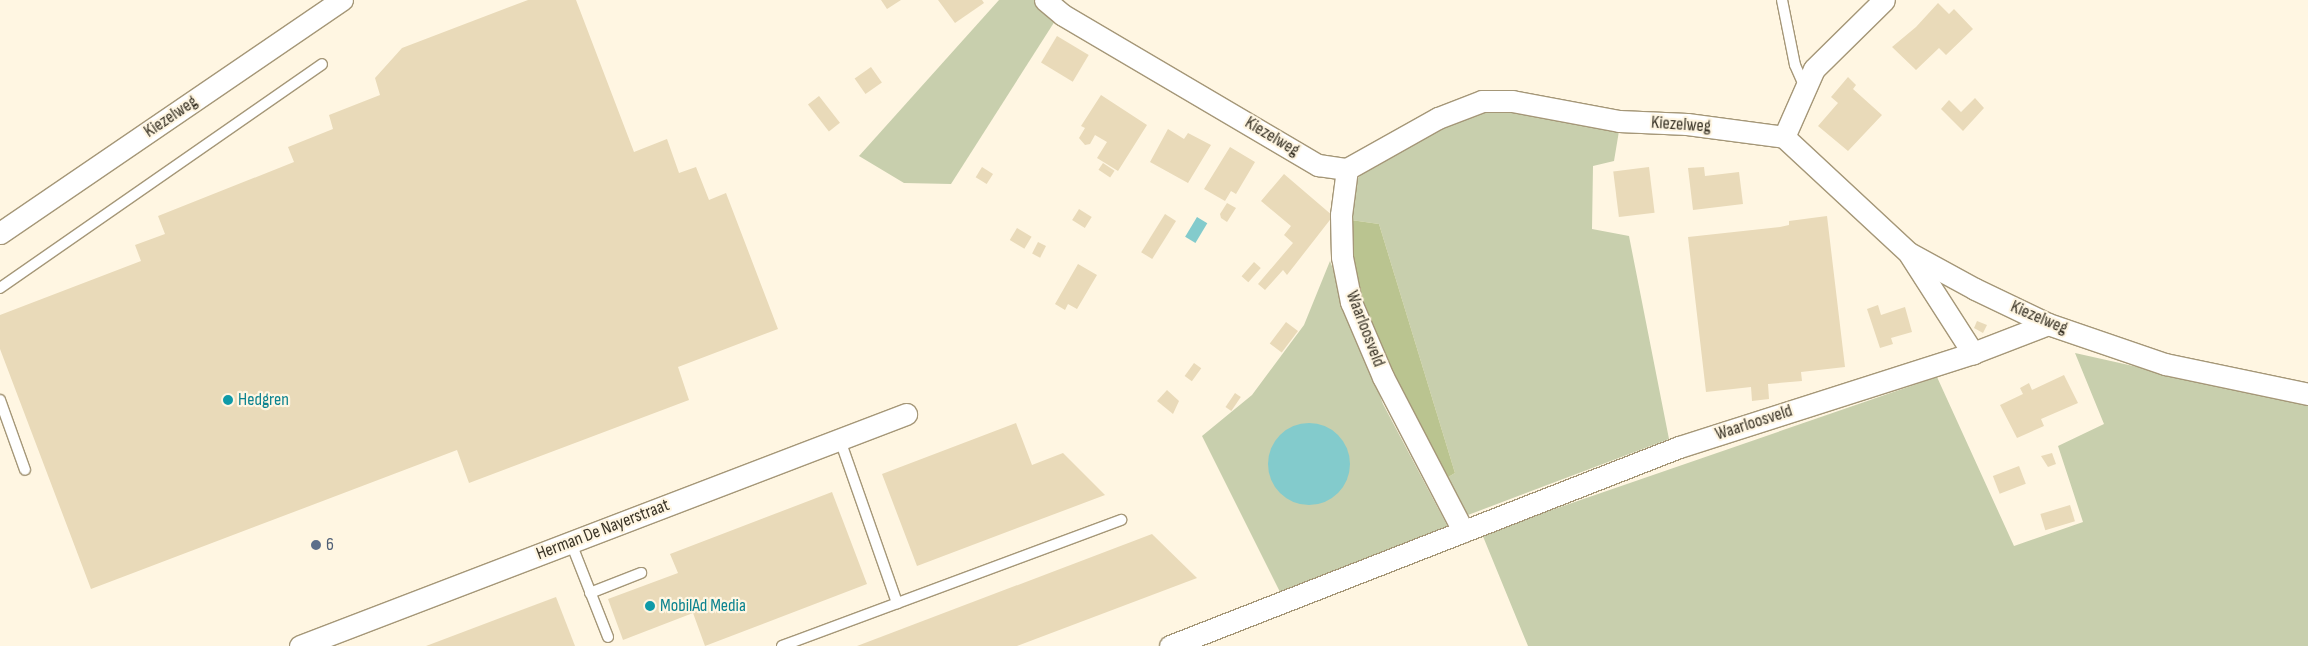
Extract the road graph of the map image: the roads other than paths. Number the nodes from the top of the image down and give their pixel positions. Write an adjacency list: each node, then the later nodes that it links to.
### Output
1 (342, 0): 9 (street, Kiezelweg)
2 (1045, 0): 8 (street, Kiezelweg)
3 (1782, 0): 6 (lane)
4 (1884, 0): 6 (street)
5 (322, 64): 11 (lane)
6 (1806, 88): 7 (street)
7 (1784, 137): 8 (street, Kiezelweg); 10 (street, Kiezelweg)
8 (1346, 169): 20 (street, Waarloosveld)
9 (0, 233)
10 (1909, 253): 12 (street, Kiezelweg); 13 (street)
11 (0, 288)
12 (2048, 324): 13 (street, Waarloosveld); 14 (street, Kiezelweg)
13 (1973, 353): 20 (street, Waarloosveld)
14 (2308, 394)
15 (0, 400): 18 (lane)
16 (906, 414): 17 (street, Herman De Nayerstraat)
17 (840, 440): 21 (street, Herman De Nayerstraat); 24 (lane)
18 (25, 470)
19 (1121, 520): 24 (lane)
20 (1463, 531): 28 (street, Waarloosveld)
21 (571, 543): 23 (lane); 26 (street, Herman De Nayerstraat)
22 (641, 573): 23 (lane)
23 (590, 593): 25 (lane)
24 (897, 603): 27 (lane)
25 (608, 637)
26 (300, 646)
27 (782, 646)
28 (1170, 646)

